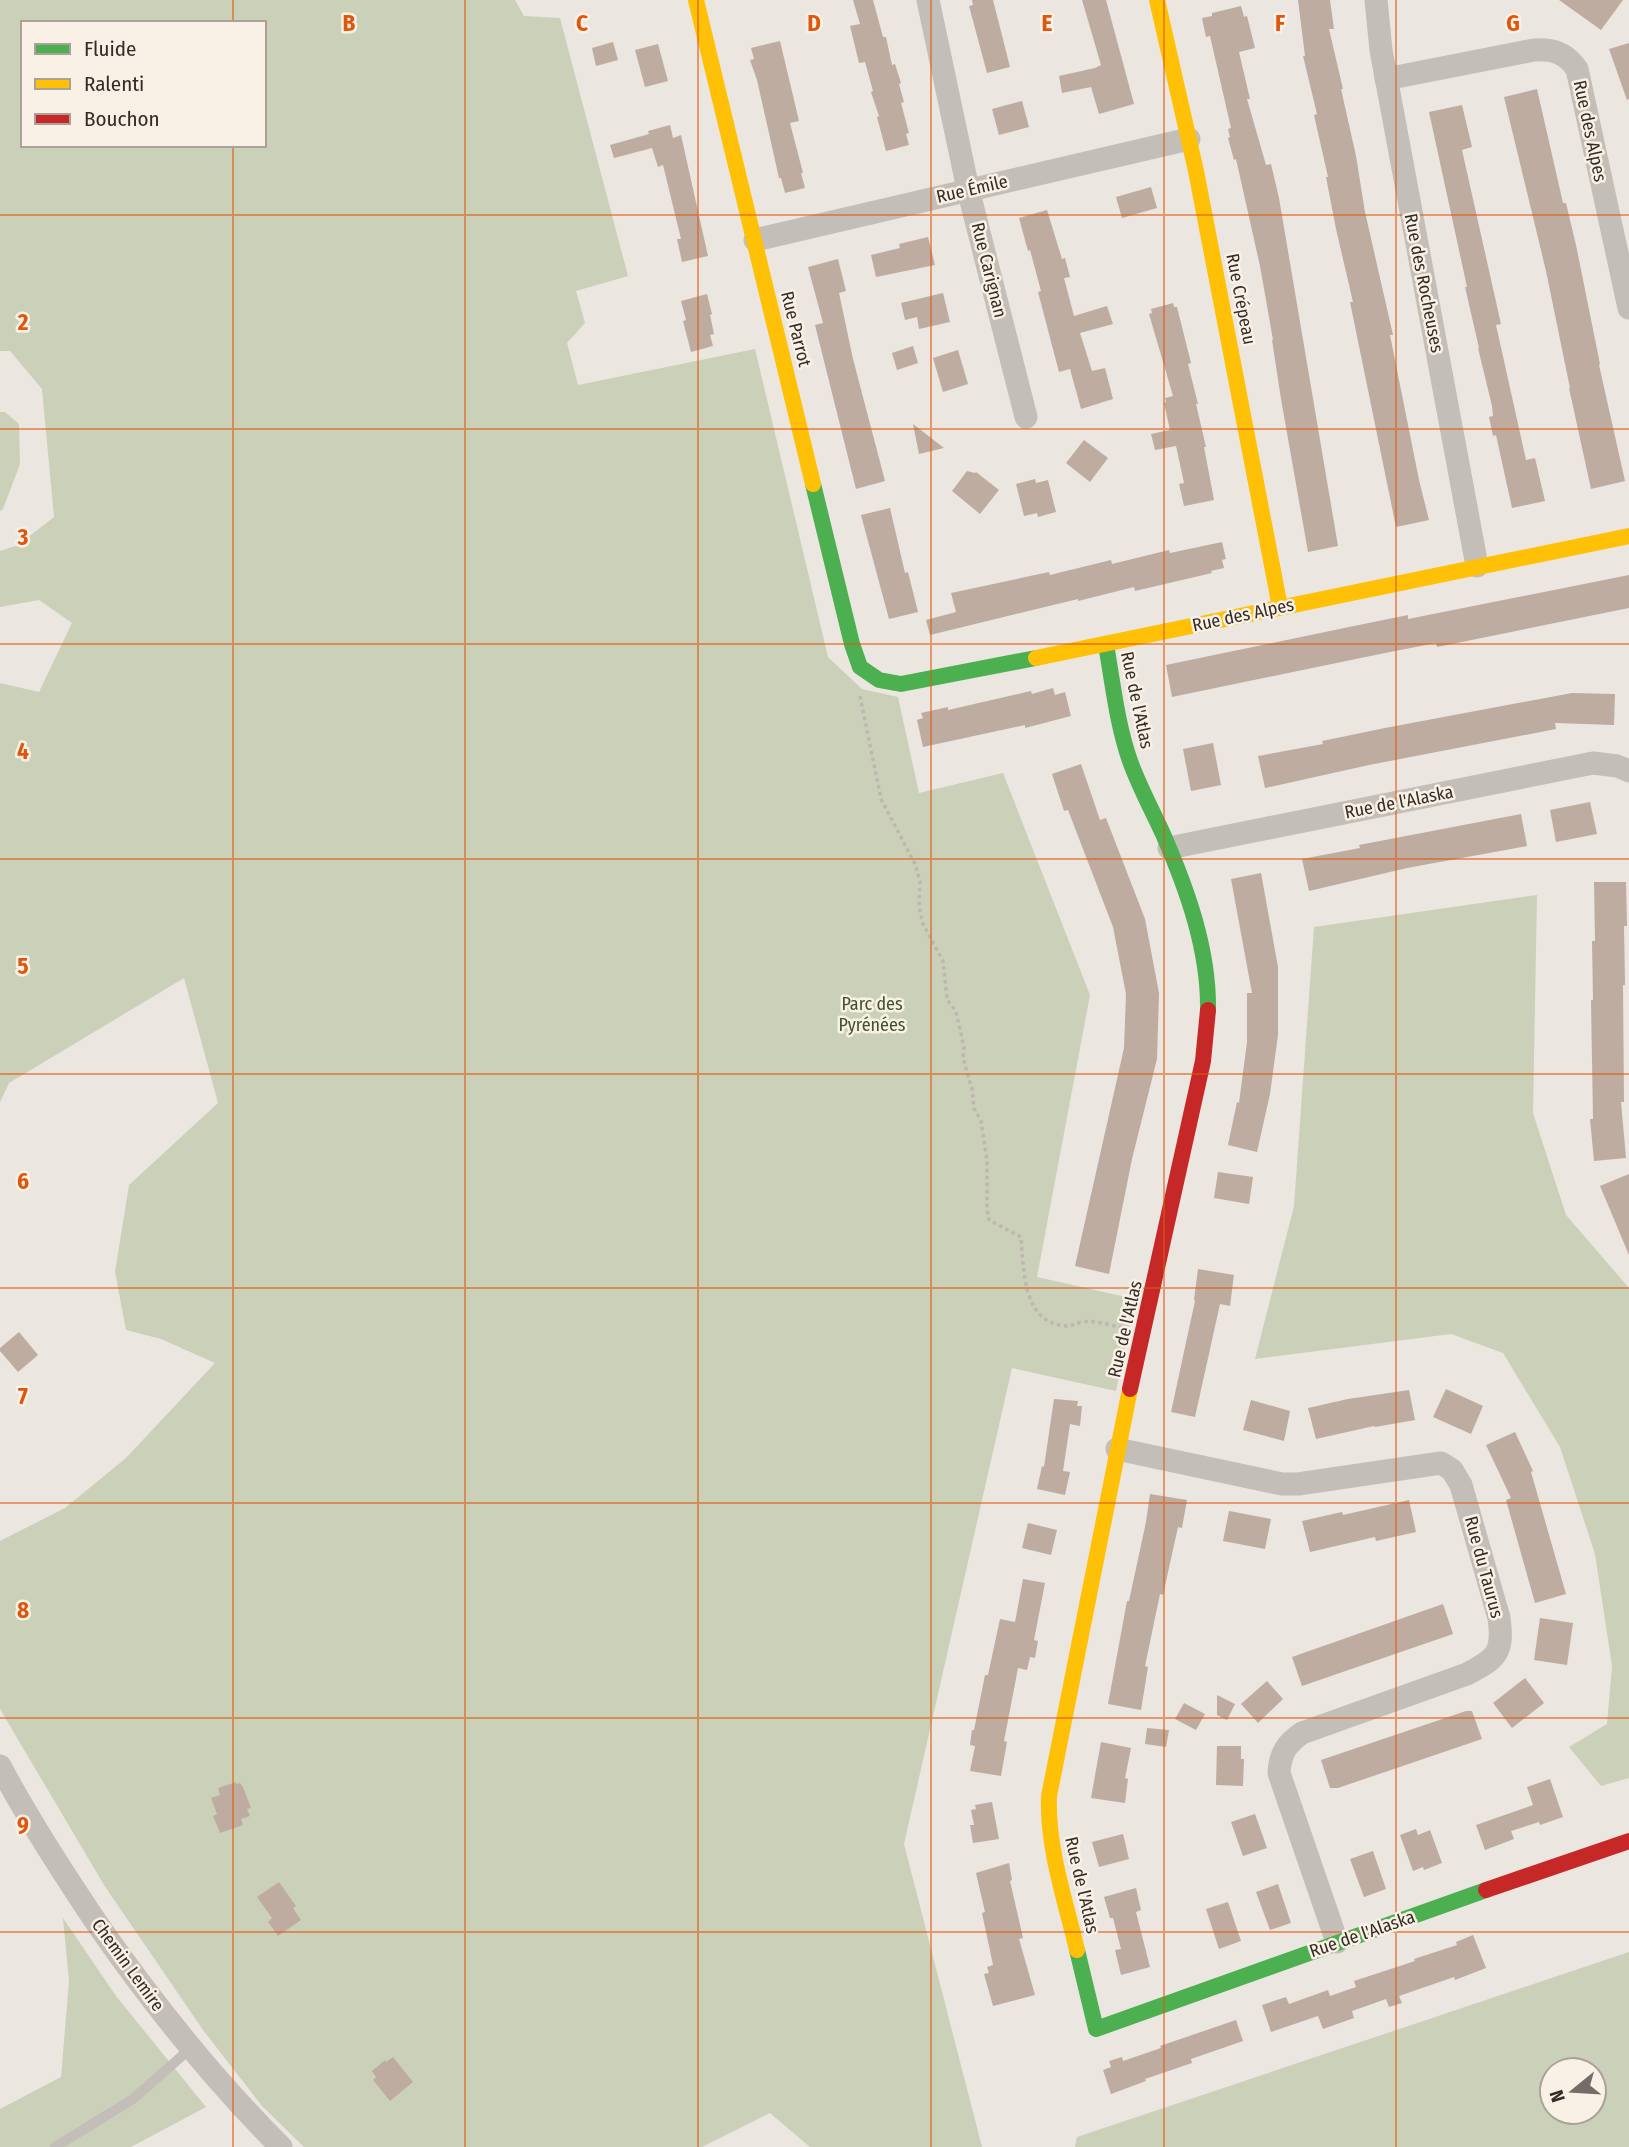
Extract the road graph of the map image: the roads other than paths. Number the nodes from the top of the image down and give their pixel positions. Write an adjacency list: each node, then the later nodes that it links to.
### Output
1 (696, 0): 8 (street, Rue Parrot)
2 (928, 0): 7 (street, Rue Carignan)
3 (1157, 0): 6 (street, Rue Crépeau)
4 (1376, 0): 5 (street, Rue des Rocheuses)
5 (1386, 79): 9 (street, Rue des Alpes); 12 (street, Rue des Rocheuses)
6 (1189, 139): 7 (street, Rue Émile); 13 (street, Rue Crépeau)
7 (968, 189): 8 (street, Rue Émile); 10 (street, Rue Carignan)
8 (755, 240): 15 (street, Rue Parrot)
9 (1629, 308)
10 (1027, 417)
11 (1629, 536): 12 (street, Rue des Alpes)
12 (1477, 566): 13 (street, Rue des Alpes)
13 (1280, 607): 14 (street, Rue des Alpes)
14 (1106, 645): 15 (street, Rue des Alpes); 17 (street, Rue de l'Atlas)
15 (860, 667)
16 (1629, 771): 17 (street, Rue de l'Alaska)
17 (1169, 848): 18 (street, Rue de l'Atlas)
18 (1117, 1449): 22 (street, Rue du Taurus); 23 (street, Rue de l'Atlas)
19 (0, 1766): 20 (street, Chemin Lemire)
20 (7, 1797): 24 (street, Chemin Lemire)
21 (1629, 1841): 22 (street, Rue de l'Alaska)
22 (1336, 1942): 23 (street, Rue de l'Alaska)
23 (1096, 2029)
24 (191, 2048): 25 (lane); 26 (street, Chemin Lemire)
25 (55, 2147)
26 (281, 2147)

